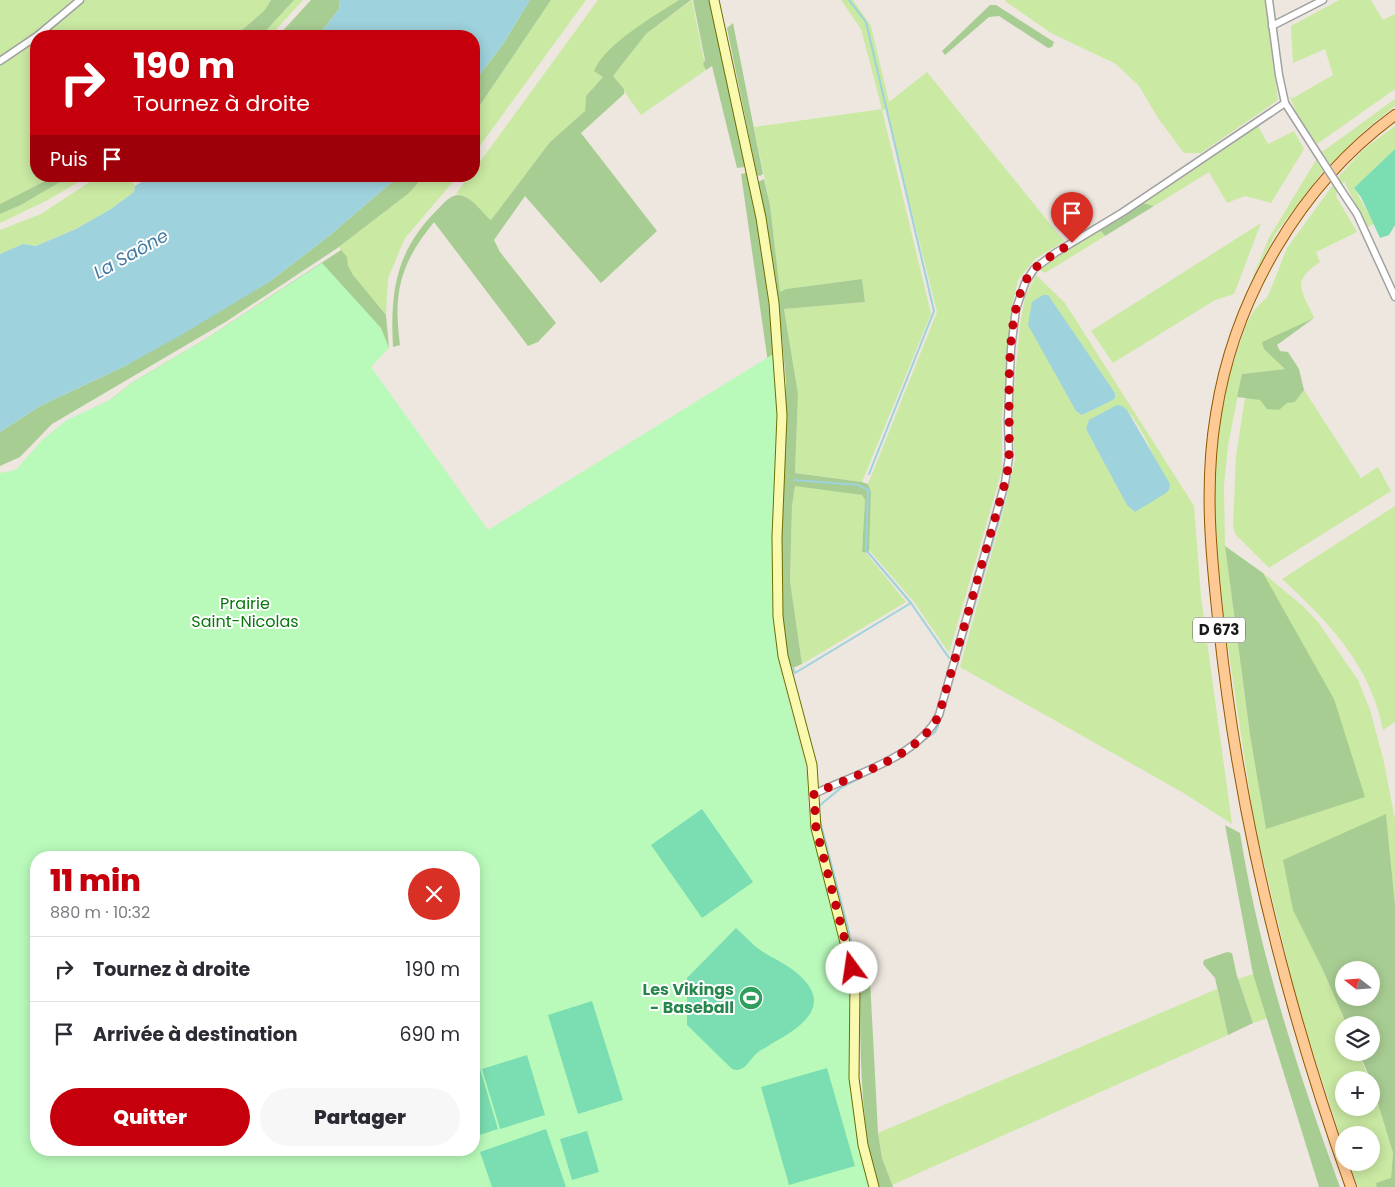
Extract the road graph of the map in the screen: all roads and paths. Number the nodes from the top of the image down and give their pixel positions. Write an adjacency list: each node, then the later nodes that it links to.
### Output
1 (80, 0): 6 (street)
2 (714, 0): 12 (street)
3 (1269, 0): 5 (street)
4 (1323, 0): 5 (street)
5 (1272, 26): 9 (street)
6 (44, 30)
7 (30, 41): 8 (street)
8 (0, 61)
9 (1285, 103): 11 (street, bridge); 12 (street)
10 (1395, 115): 14 (main road, D 673)
11 (1395, 297)
12 (814, 794): 13 (street)
13 (874, 1187)
14 (1351, 1187)

